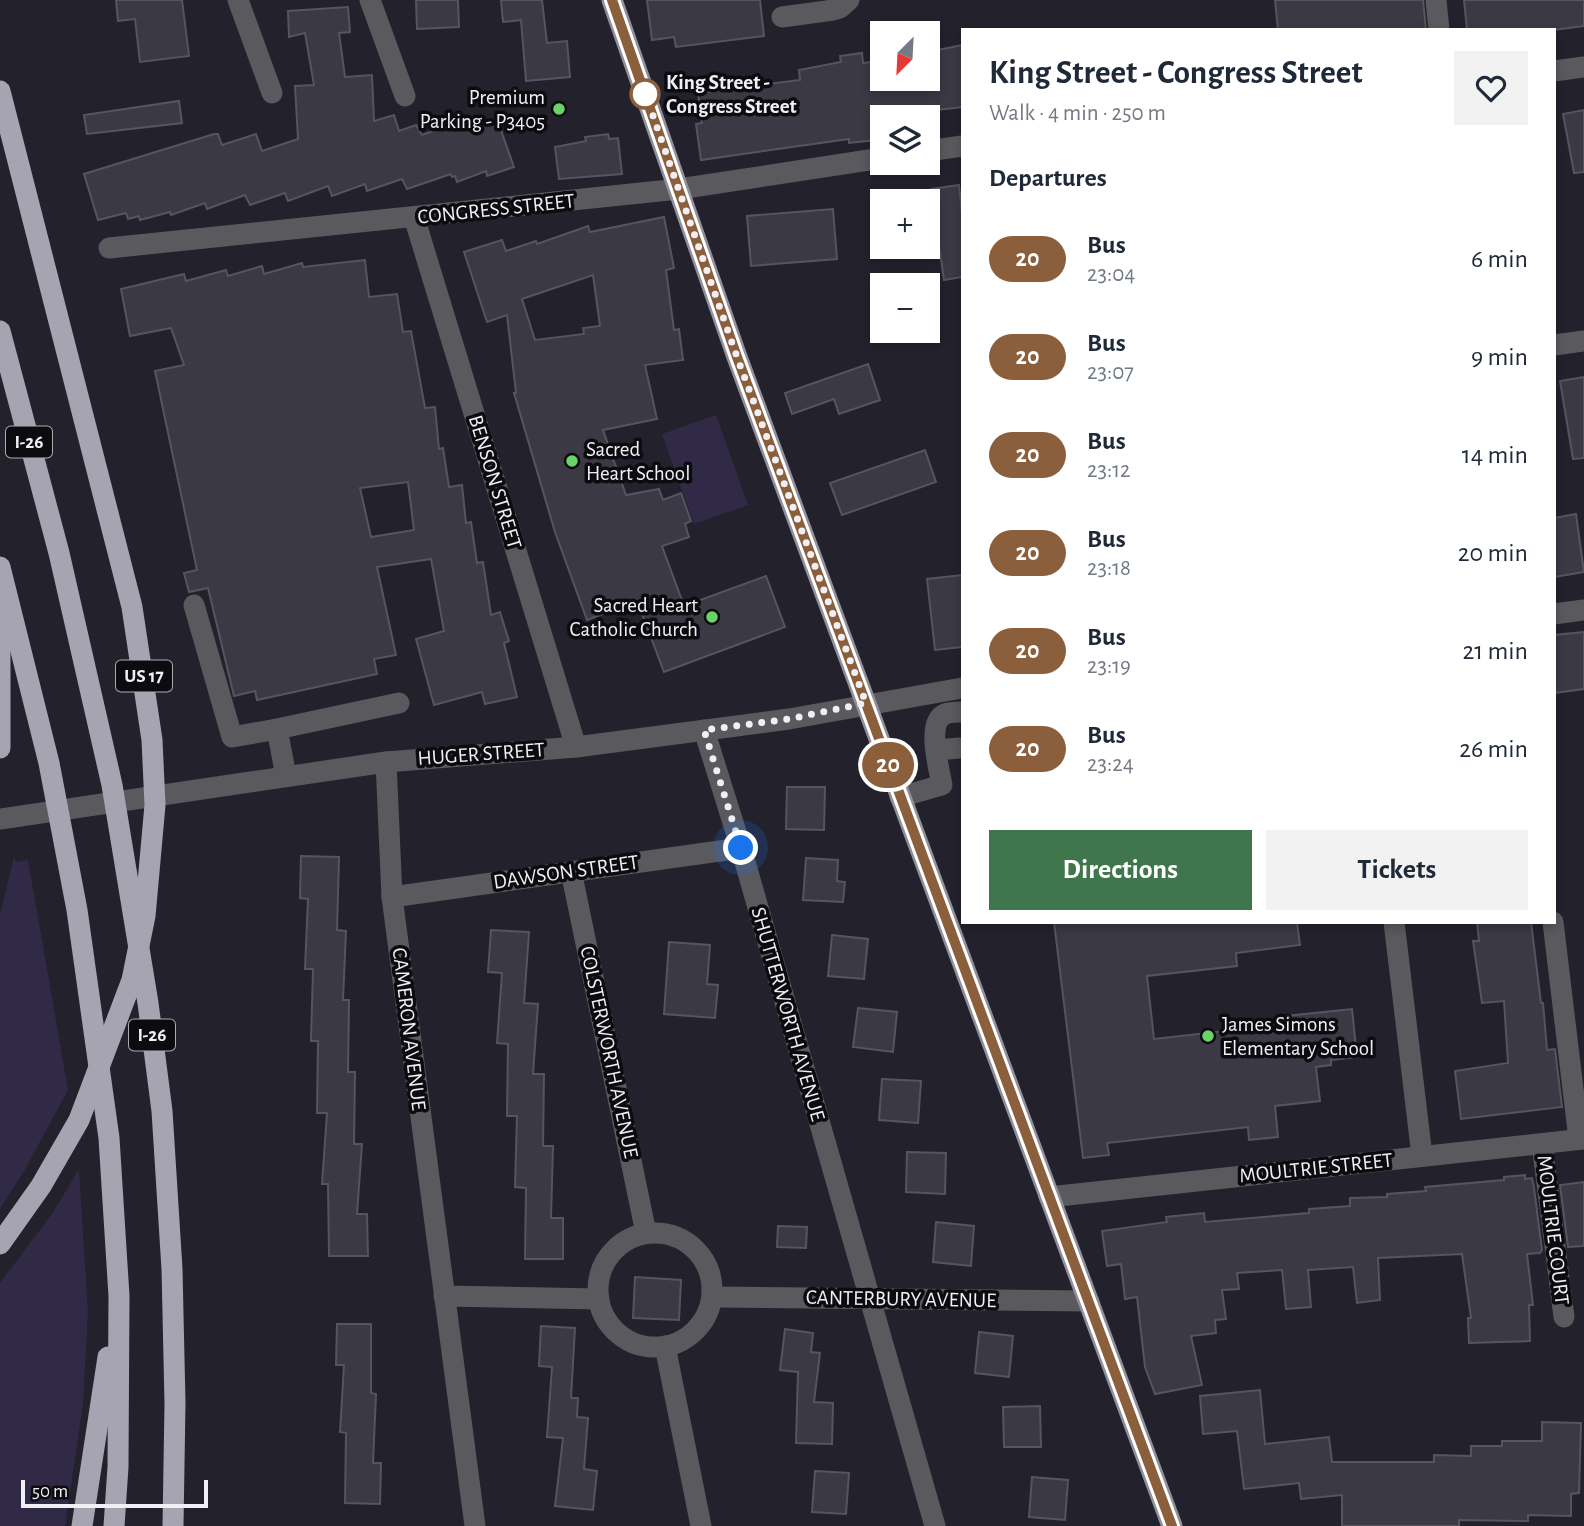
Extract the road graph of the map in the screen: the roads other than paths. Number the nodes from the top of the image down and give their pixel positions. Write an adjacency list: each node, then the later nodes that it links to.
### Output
1 (238, 0): 11 (street)
2 (370, 0): 12 (street)
3 (612, 0): 16 (main road)
4 (849, 0): 6 (street)
5 (1436, 0): 7 (street)
6 (782, 17)
7 (1438, 28)
8 (1584, 67): 9 (street)
9 (1556, 71)
10 (0, 91): 51 (highway, US 17)
11 (272, 93)
12 (405, 96)
13 (961, 146): 14 (street)
14 (940, 149)
15 (870, 160): 16 (street, CONGRESS STREET)
16 (679, 189): 17 (street, CONGRESS STREET); 28 (main road)
17 (414, 217): 18 (street, CONGRESS STREET); 32 (street, BENSON STREET)
18 (109, 248)
19 (0, 331): 62 (highway, I-26)
20 (1584, 341): 21 (street)
21 (1556, 345)
22 (0, 568): 33 (highway); 52 (highway)
23 (194, 605): 30 (street)
24 (1584, 610): 25 (street)
25 (1556, 614)
26 (961, 688): 28 (street, HUGER STREET)
27 (399, 703): 30 (street)
28 (866, 703): 31 (street, HUGER STREET); 39 (main road)
29 (961, 712): 35 (street)
30 (277, 729): 37 (street)
31 (704, 730): 32 (street, HUGER STREET); 41 (street, SHUTTERWORTH AVENUE)
32 (576, 747): 36 (street, HUGER STREET)
33 (0, 748)
34 (959, 748): 35 (street)
35 (937, 750): 38 (street)
36 (386, 762): 37 (street, HUGER STREET); 43 (street, CAMERON AVENUE)
37 (286, 776): 40 (street, HUGER STREET)
38 (952, 784): 39 (street)
39 (900, 797): 49 (main road)
40 (0, 819)
41 (741, 848): 42 (street, DAWSON STREET); 56 (street, SHUTTERWORTH AVENUE)
42 (571, 872): 43 (street, DAWSON STREET); 50 (street, COLSTERWORTH AVENUE)
43 (392, 897): 53 (street, CAMERON AVENUE)
44 (1394, 924): 48 (street)
45 (1553, 924): 46 (street)
46 (1582, 1139): 47 (street, MOULTRIE STREET)
47 (1542, 1144): 48 (street, MOULTRIE STREET); 58 (street, MOULTRIE COURT)
48 (1422, 1156): 49 (street, MOULTRIE STREET)
49 (1049, 1197): 57 (main road)
50 (646, 1233): 54 (street); 55 (street)
51 (0, 1244)
52 (119, 1296): 60 (highway); 61 (highway)
53 (444, 1296): 55 (street); 63 (street, CAMERON AVENUE)
54 (713, 1297): 56 (street, CANTERBURY AVENUE); 59 (street)
55 (598, 1299): 59 (street)
56 (869, 1299): 57 (street, CANTERBURY AVENUE); 65 (street, SHUTTERWORTH AVENUE)
57 (1089, 1301): 66 (main road)
58 (1564, 1317)
59 (665, 1346): 64 (street)
60 (82, 1526)
61 (114, 1526)
62 (173, 1526)
63 (475, 1526)
64 (701, 1526)
65 (935, 1526)
66 (1172, 1526)

